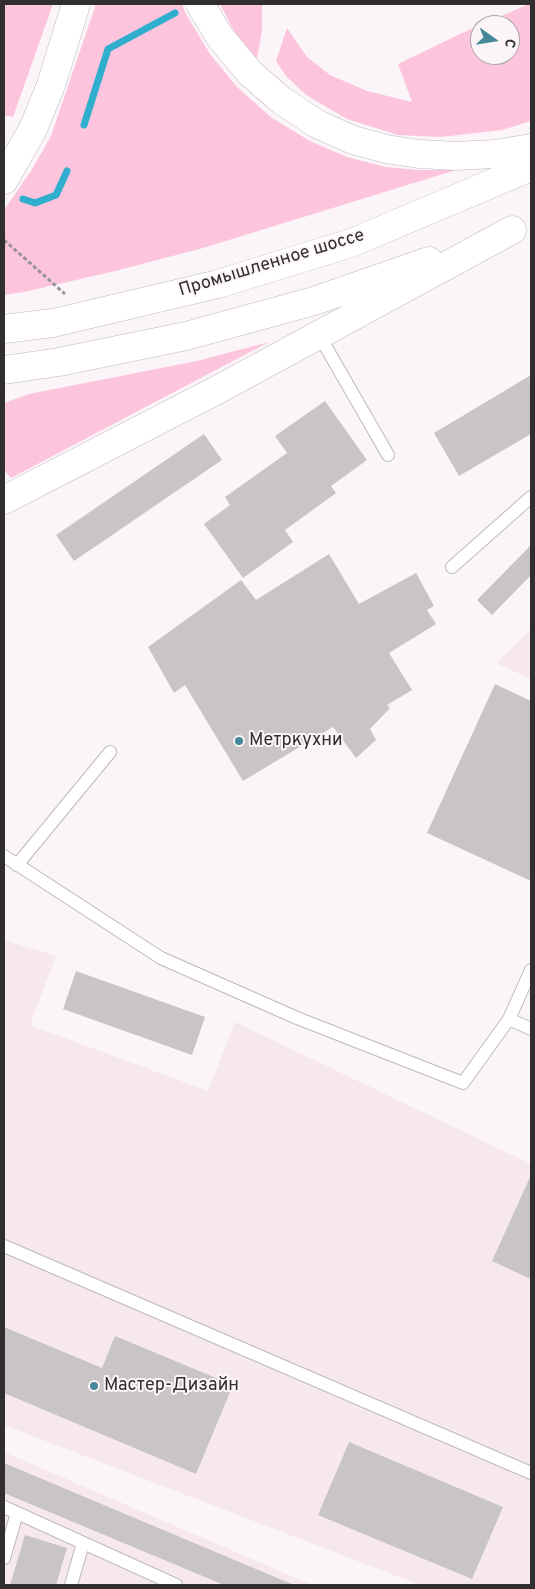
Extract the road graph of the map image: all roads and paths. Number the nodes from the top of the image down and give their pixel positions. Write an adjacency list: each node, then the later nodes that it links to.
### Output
1 (76, 4): 5 (main road)
2 (200, 4): 3 (main road)
3 (531, 148)
4 (531, 168): 8 (main road, Промышленное шоссе)
5 (4, 180)
6 (522, 226): 10 (main road); 11 (main road)
7 (4, 240): 8 (path)
8 (88, 314): 9 (main road, Промышленное шоссе)
9 (4, 329)
10 (319, 335): 14 (lane); 16 (main road)
11 (59, 362): 12 (main road); 13 (main road)
12 (4, 370)
13 (4, 379)
14 (388, 455)
15 (531, 496): 17 (lane)
16 (4, 500)
17 (452, 568)
18 (110, 752): 20 (lane)
19 (4, 856): 20 (lane)
20 (17, 865): 22 (lane)
21 (531, 970): 22 (lane)
22 (509, 1019): 23 (lane)
23 (531, 1030)
24 (4, 1246): 25 (lane)
25 (531, 1473)
26 (4, 1507): 27 (lane)
27 (17, 1513): 28 (lane); 29 (lane)
28 (84, 1543): 30 (lane); 31 (lane)
29 (4, 1558)
30 (70, 1585)
31 (176, 1585)

